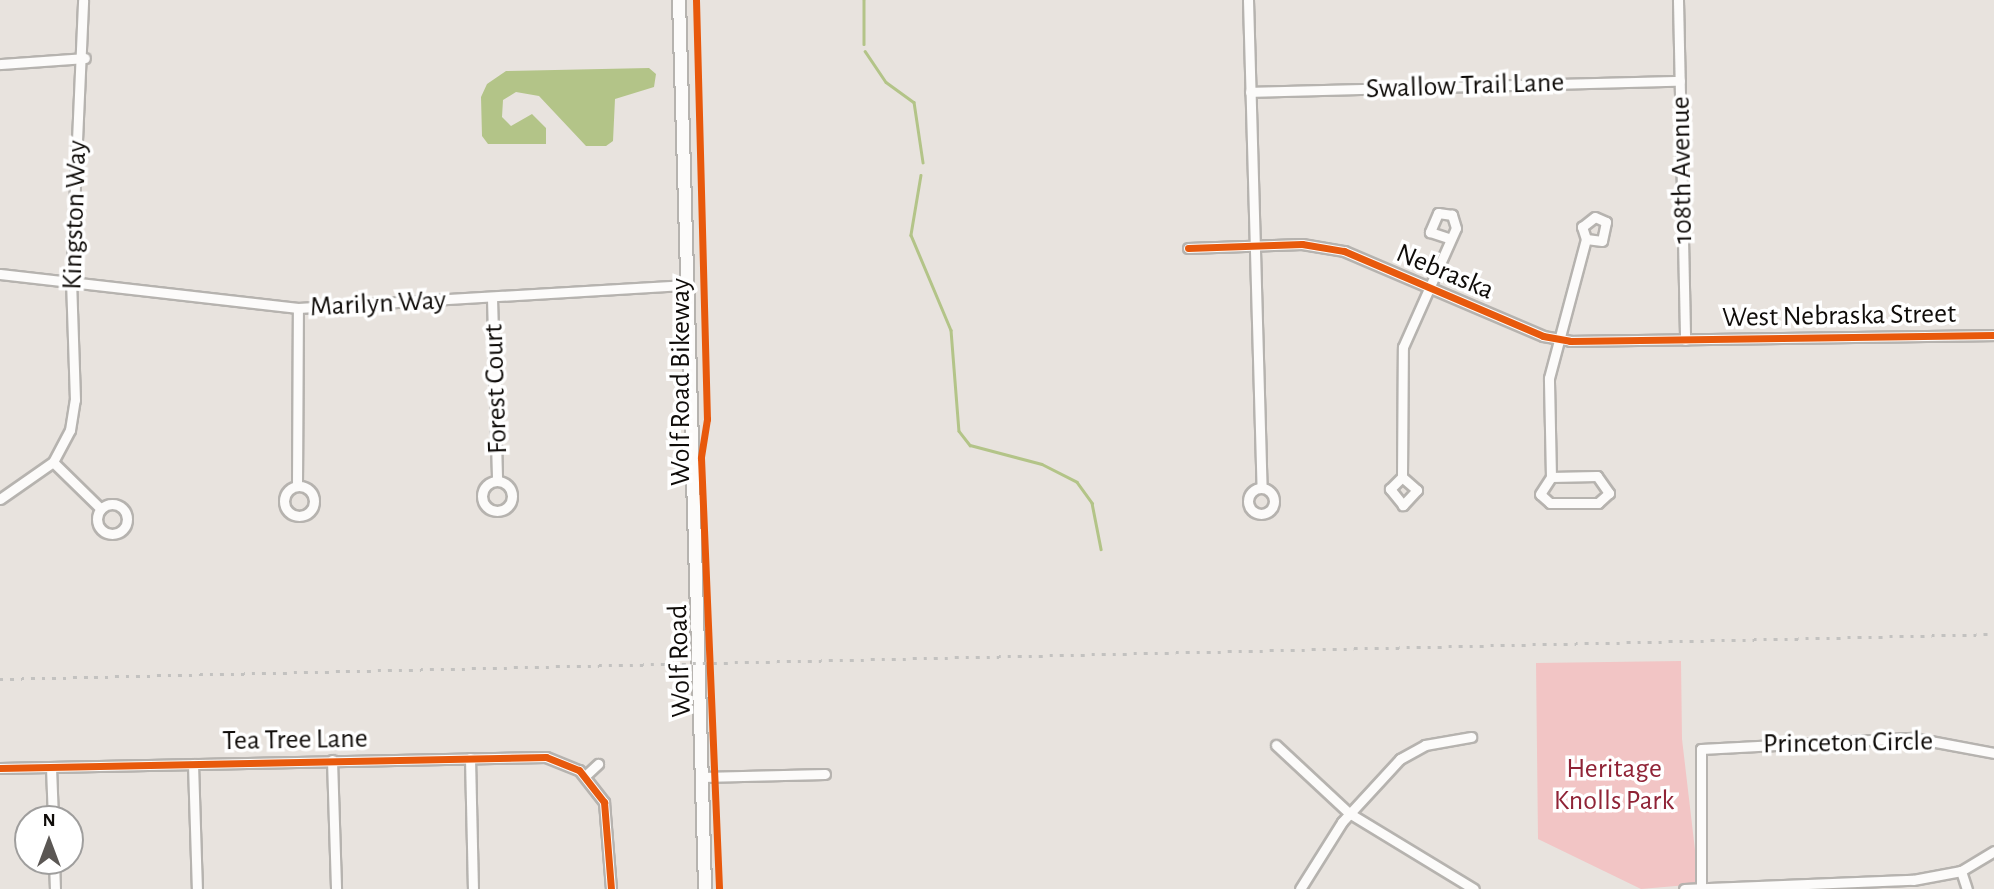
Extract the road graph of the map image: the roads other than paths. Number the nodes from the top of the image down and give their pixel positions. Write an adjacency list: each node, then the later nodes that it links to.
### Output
1 (83, 0): 5 (street, Kingston Way)
2 (679, 0): 15 (main road, Wolf Road)
3 (1248, 0): 8 (street)
4 (1678, 0): 7 (street, 108th Avenue)
5 (85, 58): 6 (street); 14 (street, Kingston Way)
6 (0, 64)
7 (1680, 81): 8 (street, Swallow Trail Lane); 21 (street, 108th Avenue)
8 (1250, 92): 11 (street)
9 (1449, 238): 16 (street)
10 (1586, 239): 20 (street)
11 (1254, 246): 12 (street, Nebraska); 16 (street, Nebraska); 27 (street)
12 (1188, 248)
13 (0, 274): 14 (street, Marilyn Way)
14 (71, 278): 18 (street, Marilyn Way); 22 (street, Kingston Way)
15 (687, 285): 17 (street, Marilyn Way); 41 (main road, Wolf Road)
16 (1428, 288): 20 (street, Nebraska); 23 (street)
17 (492, 298): 18 (street, Marilyn Way); 25 (street, Forest Court)
18 (298, 307): 26 (street)
19 (1994, 335): 21 (street, West Nebraska Street)
20 (1556, 339): 21 (street, Nebraska); 24 (street)
21 (1685, 340)
22 (53, 463): 28 (street); 29 (street)
23 (1402, 477)
24 (1551, 477): 24 (street)
25 (497, 481)
26 (297, 486)
27 (1262, 488)
28 (0, 499)
29 (101, 509)
30 (1471, 737): 43 (street)
31 (1276, 745): 43 (street)
32 (1994, 753): 46 (street, Princeton Circle)
33 (470, 758): 34 (street, Tea Tree Lane); 40 (street, Tea Tree Lane); 50 (street)
34 (332, 760): 35 (street, Tea Tree Lane); 49 (street)
35 (193, 764): 37 (street, Tea Tree Lane); 48 (street)
36 (598, 764): 40 (street)
37 (51, 767): 38 (street, Tea Tree Lane); 42 (street)
38 (0, 768)
39 (825, 774): 41 (street)
40 (585, 776): 51 (street)
41 (702, 777): 52 (main road, Wolf Road)
42 (52, 805)
43 (1349, 813): 47 (street); 53 (street)
44 (1994, 851): 45 (street)
45 (1961, 871): 46 (street); 55 (street)
46 (1700, 886): 54 (street)
47 (1471, 888)
48 (197, 889)
49 (336, 889)
50 (473, 889)
51 (611, 889)
52 (705, 889)
53 (1300, 889)
54 (1684, 889)
55 (1967, 889)

